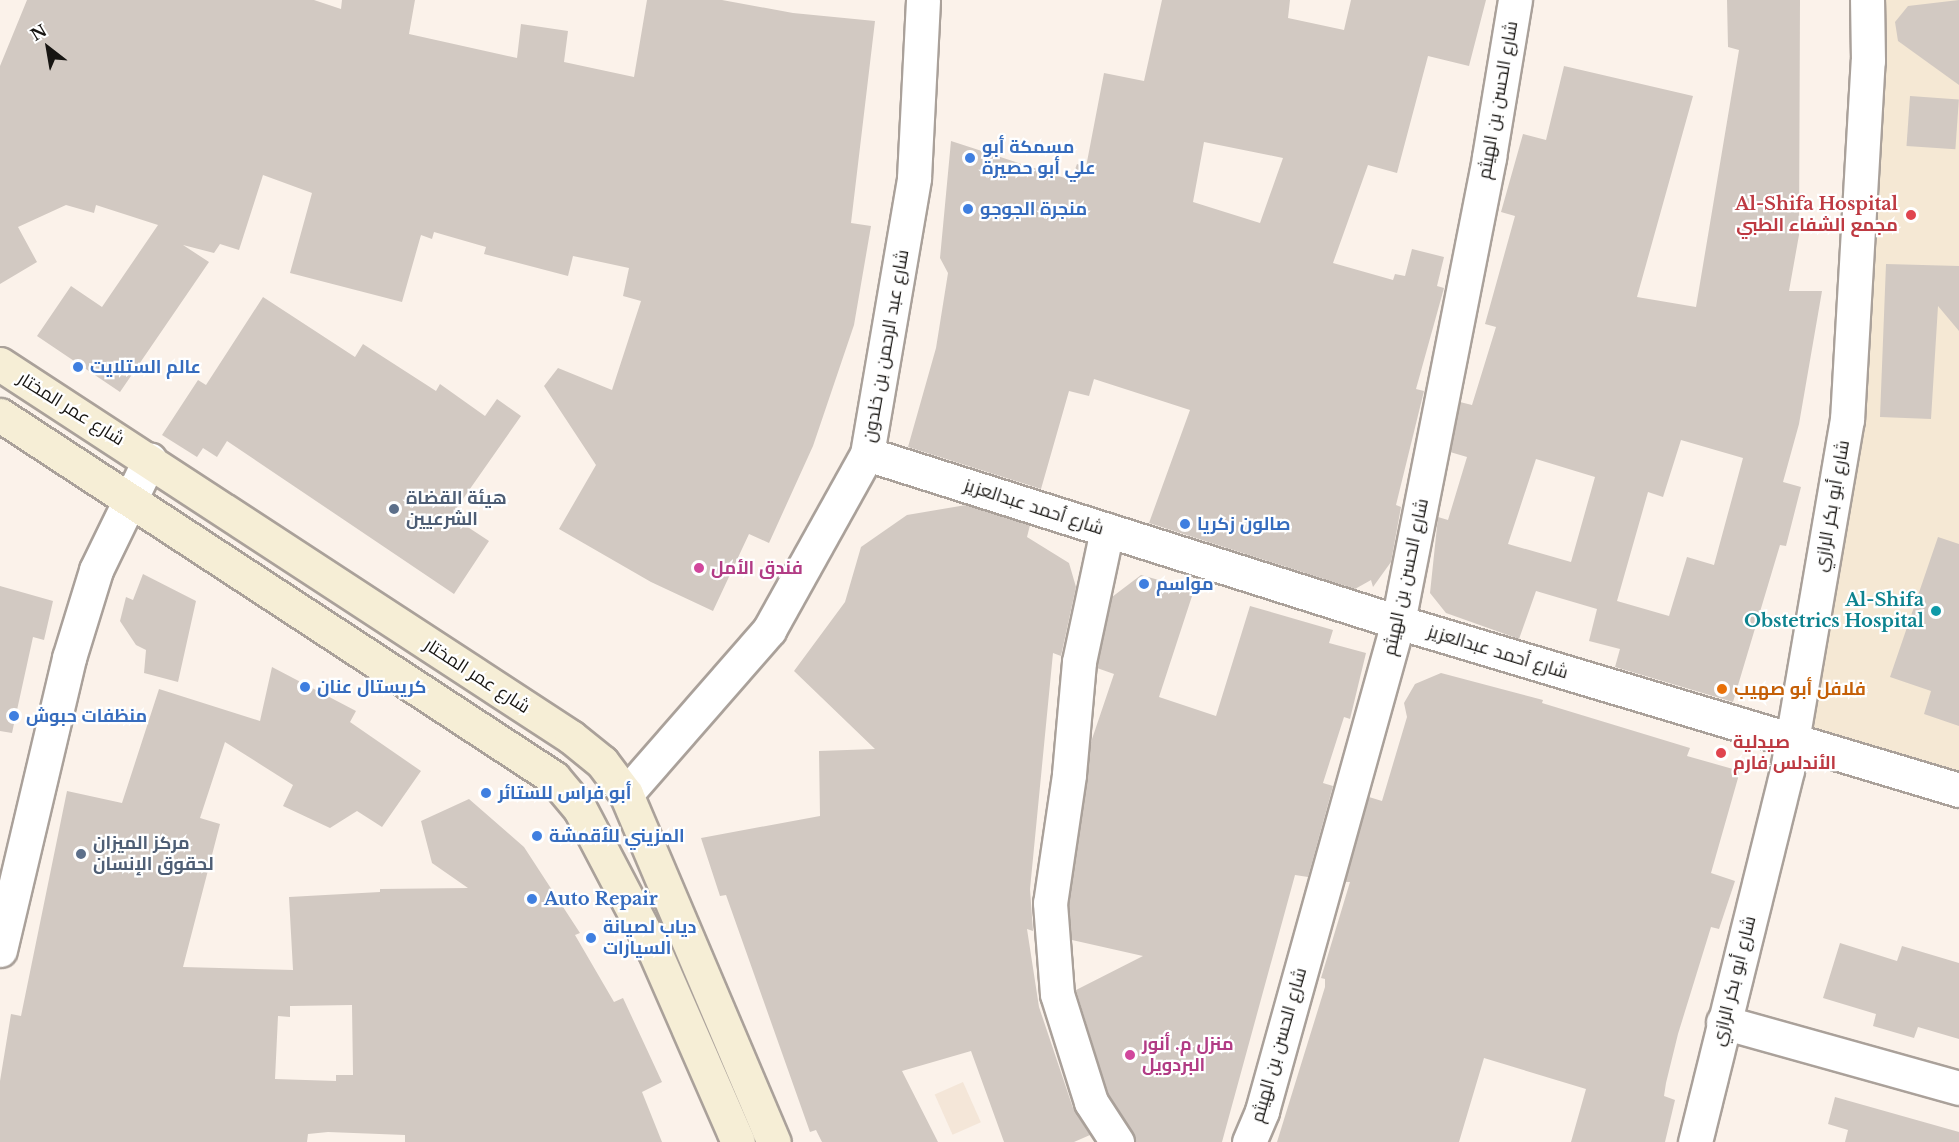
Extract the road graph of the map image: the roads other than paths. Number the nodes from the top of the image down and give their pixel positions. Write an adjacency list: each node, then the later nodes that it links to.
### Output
1 (923, 0): 6 (street, شارع عبد الرحمن بن خلدون)
2 (1515, 0): 10 (street, شارع الحسن بن الهيثم)
3 (1867, 0): 11 (street, شارع أبو بكر الرازي)
4 (0, 364): 7 (main road, شارع عمر المختار)
5 (0, 415): 8 (main road)
6 (867, 454): 9 (street, شارع أحمد عبدالعزيز); 13 (street, شارع عبد الرحمن بن خلدون)
7 (150, 459): 8 (street); 13 (main road, شارع عمر المختار)
8 (128, 499): 14 (street); 17 (main road)
9 (1107, 530): 10 (street, شارع أحمد عبدالعزيز); 19 (street)
10 (1398, 622): 11 (street, شارع أحمد عبدالعزيز); 20 (street, شارع الحسن بن الهيثم)
11 (1792, 740): 12 (street, شارع أحمد عبدالعزيز); 15 (street, شارع أبو بكر الرازي)
12 (1959, 790)
13 (626, 794): 18 (main road, شارع عمر المختار)
14 (0, 950)
15 (1723, 1022): 16 (street); 21 (street, شارع أبو بكر الرازي)
16 (1959, 1088)
17 (738, 1142)
18 (774, 1142)
19 (1117, 1142)
20 (1249, 1142)
21 (1695, 1142)

